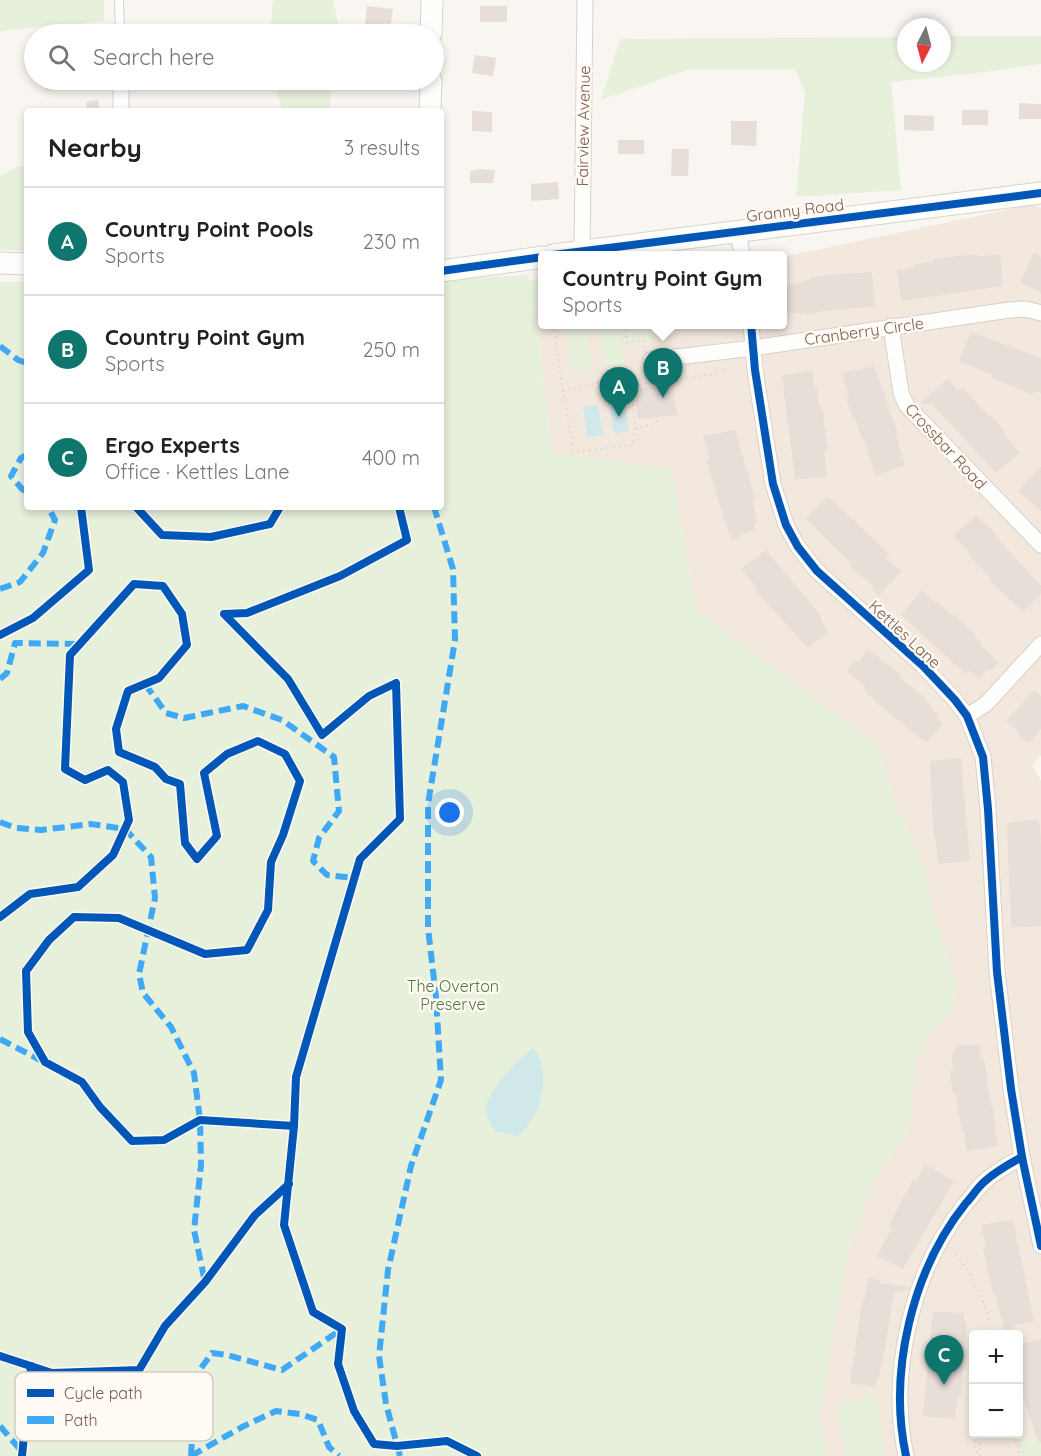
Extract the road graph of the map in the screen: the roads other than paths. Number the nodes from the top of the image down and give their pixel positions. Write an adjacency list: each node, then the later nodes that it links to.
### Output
1 (119, 0): 4 (lane)
2 (432, 0): 5 (street)
3 (585, 0): 12 (street, Fairview Avenue)
4 (120, 24)
5 (431, 24)
6 (121, 90): 8 (street)
7 (430, 90): 9 (street)
8 (121, 108)
9 (430, 108)
10 (1041, 193): 11 (street, Granny Road)
11 (738, 231): 13 (street, Granny Road); 14 (street)
12 (582, 251)
13 (589, 251)
14 (740, 251)
15 (538, 258): 18 (street)
16 (0, 263): 17 (street)
17 (24, 264)
18 (444, 271)
19 (1041, 313): 20 (street, Cranberry Circle)
20 (891, 326): 22 (street, Cranberry Circle); 24 (street, Crossbar Road)
21 (751, 329): 22 (street, Kettles Lane)
22 (753, 348): 23 (street, Cranberry Circle); 26 (street, Kettles Lane)
23 (651, 360)
24 (1041, 545)
25 (1041, 644): 26 (street)
26 (968, 716): 27 (street, Kettles Lane)
27 (1022, 1157): 28 (street, Kettles Lane); 29 (street)
28 (1041, 1246)
29 (906, 1456)

